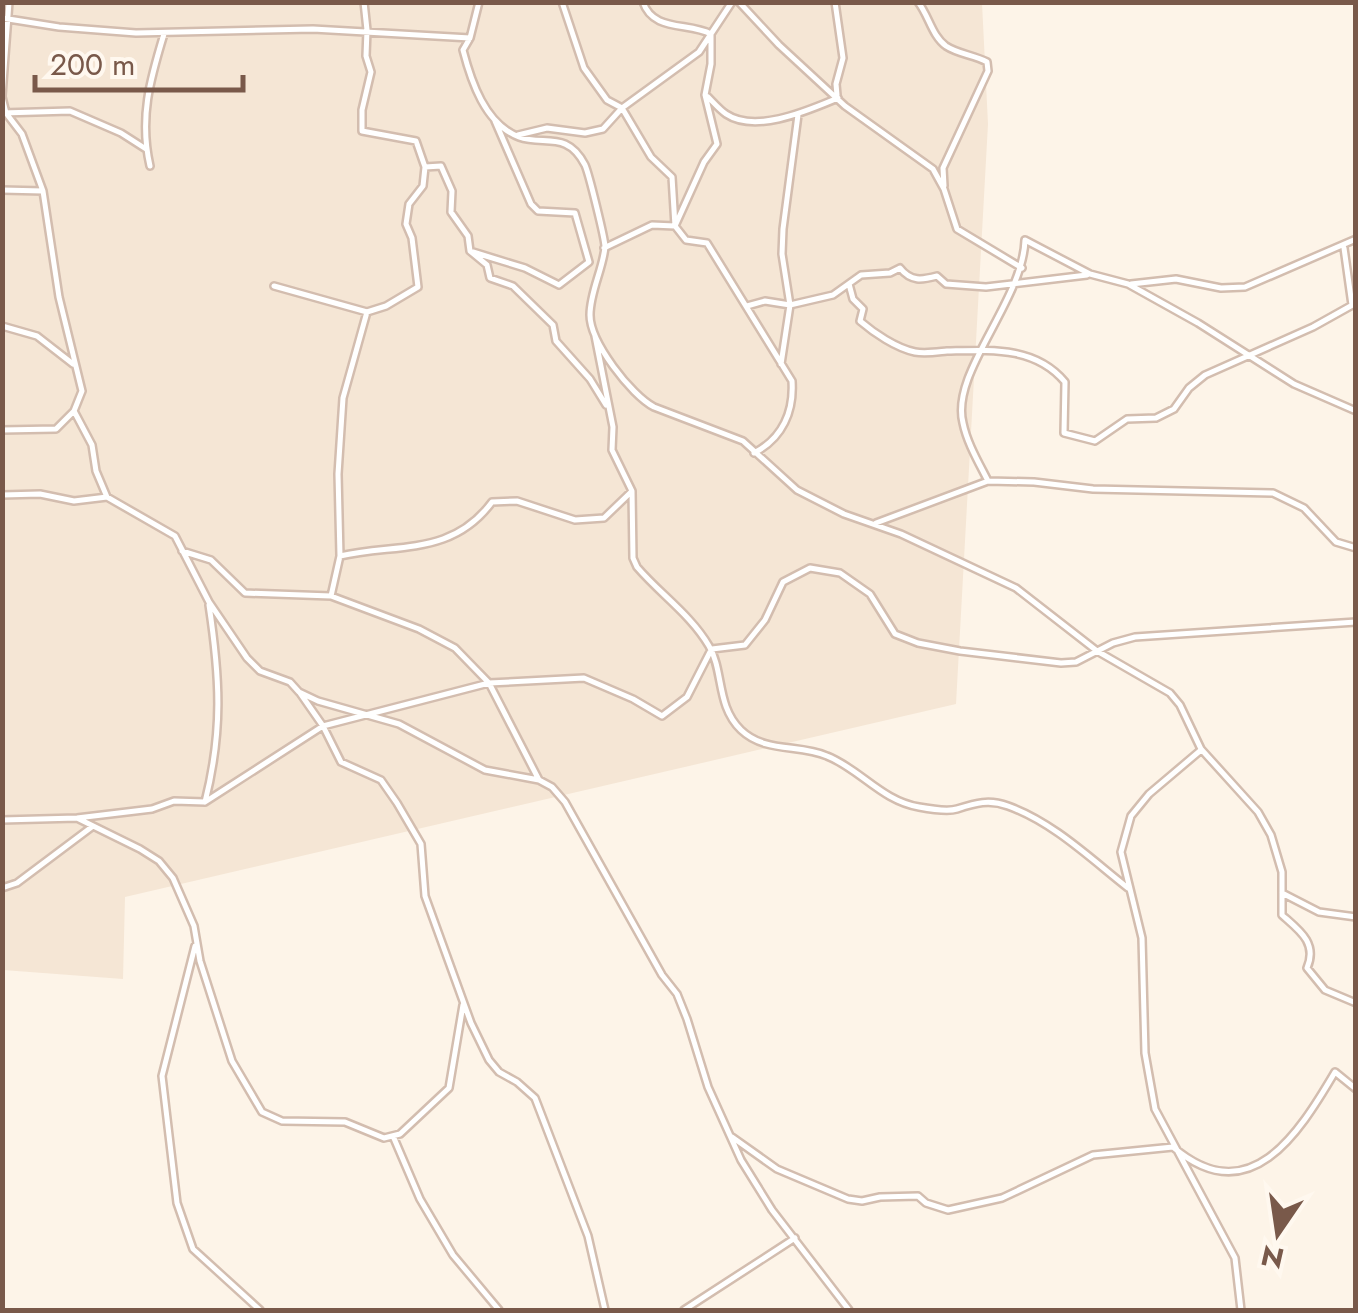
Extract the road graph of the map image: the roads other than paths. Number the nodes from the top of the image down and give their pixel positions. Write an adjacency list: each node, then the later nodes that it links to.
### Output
1 (9, 2): 9 (street)
2 (364, 2): 10 (street)
3 (479, 2): 13 (street)
4 (562, 2): 17 (street)
5 (643, 2): 12 (street)
6 (736, 2): 12 (street); 16 (street)
7 (835, 2): 16 (street)
8 (918, 2): 25 (street)
9 (5, 18): 11 (street); 15 (street)
10 (367, 30): 11 (street); 13 (street); 24 (street)
11 (164, 34): 22 (street)
12 (711, 34): 14 (street); 17 (street)
13 (470, 38): 20 (street)
14 (705, 95): 19 (street); 28 (street)
15 (2, 97): 18 (street)
16 (838, 98): 19 (street); 25 (street)
17 (622, 108): 21 (street); 28 (street)
18 (4, 113): 22 (street); 27 (street)
19 (798, 115): 40 (street)
20 (493, 117): 21 (street); 32 (street)
21 (516, 136): 31 (street)
22 (146, 148): 23 (street)
23 (150, 166)
24 (425, 167): 32 (street); 42 (street)
25 (944, 189): 33 (street)
26 (2, 190): 27 (street)
27 (43, 191): 48 (street)
28 (675, 226): 31 (street); 41 (street)
29 (1356, 239): 30 (street)
30 (1344, 247): 37 (street); 39 (street)
31 (604, 248): 44 (street)
32 (470, 251): 49 (street)
33 (1022, 268): 34 (street); 36 (street)
34 (1090, 274): 36 (street); 37 (street)
35 (849, 284): 36 (street); 40 (street); 45 (street)
36 (1016, 284): 45 (street)
37 (1128, 284): 46 (street)
38 (274, 286): 42 (street)
39 (1354, 304): 46 (street)
40 (790, 305): 41 (street); 47 (street)
41 (747, 306): 47 (street)
42 (367, 312): 61 (street)
43 (2, 326): 48 (street)
44 (594, 330): 49 (street); 53 (street)
45 (982, 351): 46 (street); 54 (street)
46 (1249, 356): 50 (street)
47 (781, 364): 53 (street)
48 (76, 366): 51 (street)
49 (608, 408): 55 (street)
50 (1356, 411)
51 (74, 412): 52 (street); 57 (street)
52 (2, 430)
53 (754, 453): 58 (street)
54 (988, 481): 58 (street); 59 (street)
55 (632, 491): 61 (street); 65 (street)
56 (2, 495): 57 (street)
57 (107, 497): 60 (street)
58 (875, 523): 66 (street)
59 (1356, 548)
60 (181, 551): 62 (street); 63 (street)
61 (340, 556): 62 (street)
62 (331, 596): 67 (street)
63 (208, 602): 68 (street); 73 (street)
64 (1356, 622): 66 (street)
65 (712, 649): 66 (street); 67 (street); 78 (street)
66 (1098, 651): 71 (street)
67 (489, 683): 69 (street); 72 (street)
68 (299, 692): 69 (street); 70 (street)
69 (364, 714): 70 (street); 72 (street)
70 (324, 726): 73 (street); 82 (street)
71 (1201, 749): 78 (street); 79 (street)
72 (538, 780): 85 (street)
73 (205, 802): 75 (street)
74 (4, 818): 75 (street)
75 (77, 818): 76 (street)
76 (92, 826): 77 (street); 81 (street)
77 (2, 888)
78 (1128, 888): 87 (street)
79 (1282, 892): 80 (street); 83 (street)
80 (1356, 917)
81 (196, 941): 86 (street); 89 (street)
82 (464, 1002): 86 (street); 91 (street)
83 (1356, 1002)
84 (1356, 1089): 87 (street)
85 (730, 1135): 87 (street); 88 (street)
86 (392, 1136): 90 (street)
87 (1173, 1147): 94 (street)
88 (796, 1238): 92 (street); 93 (street)
89 (260, 1310)
90 (499, 1310)
91 (605, 1310)
92 (684, 1310)
93 (848, 1310)
94 (1241, 1310)

